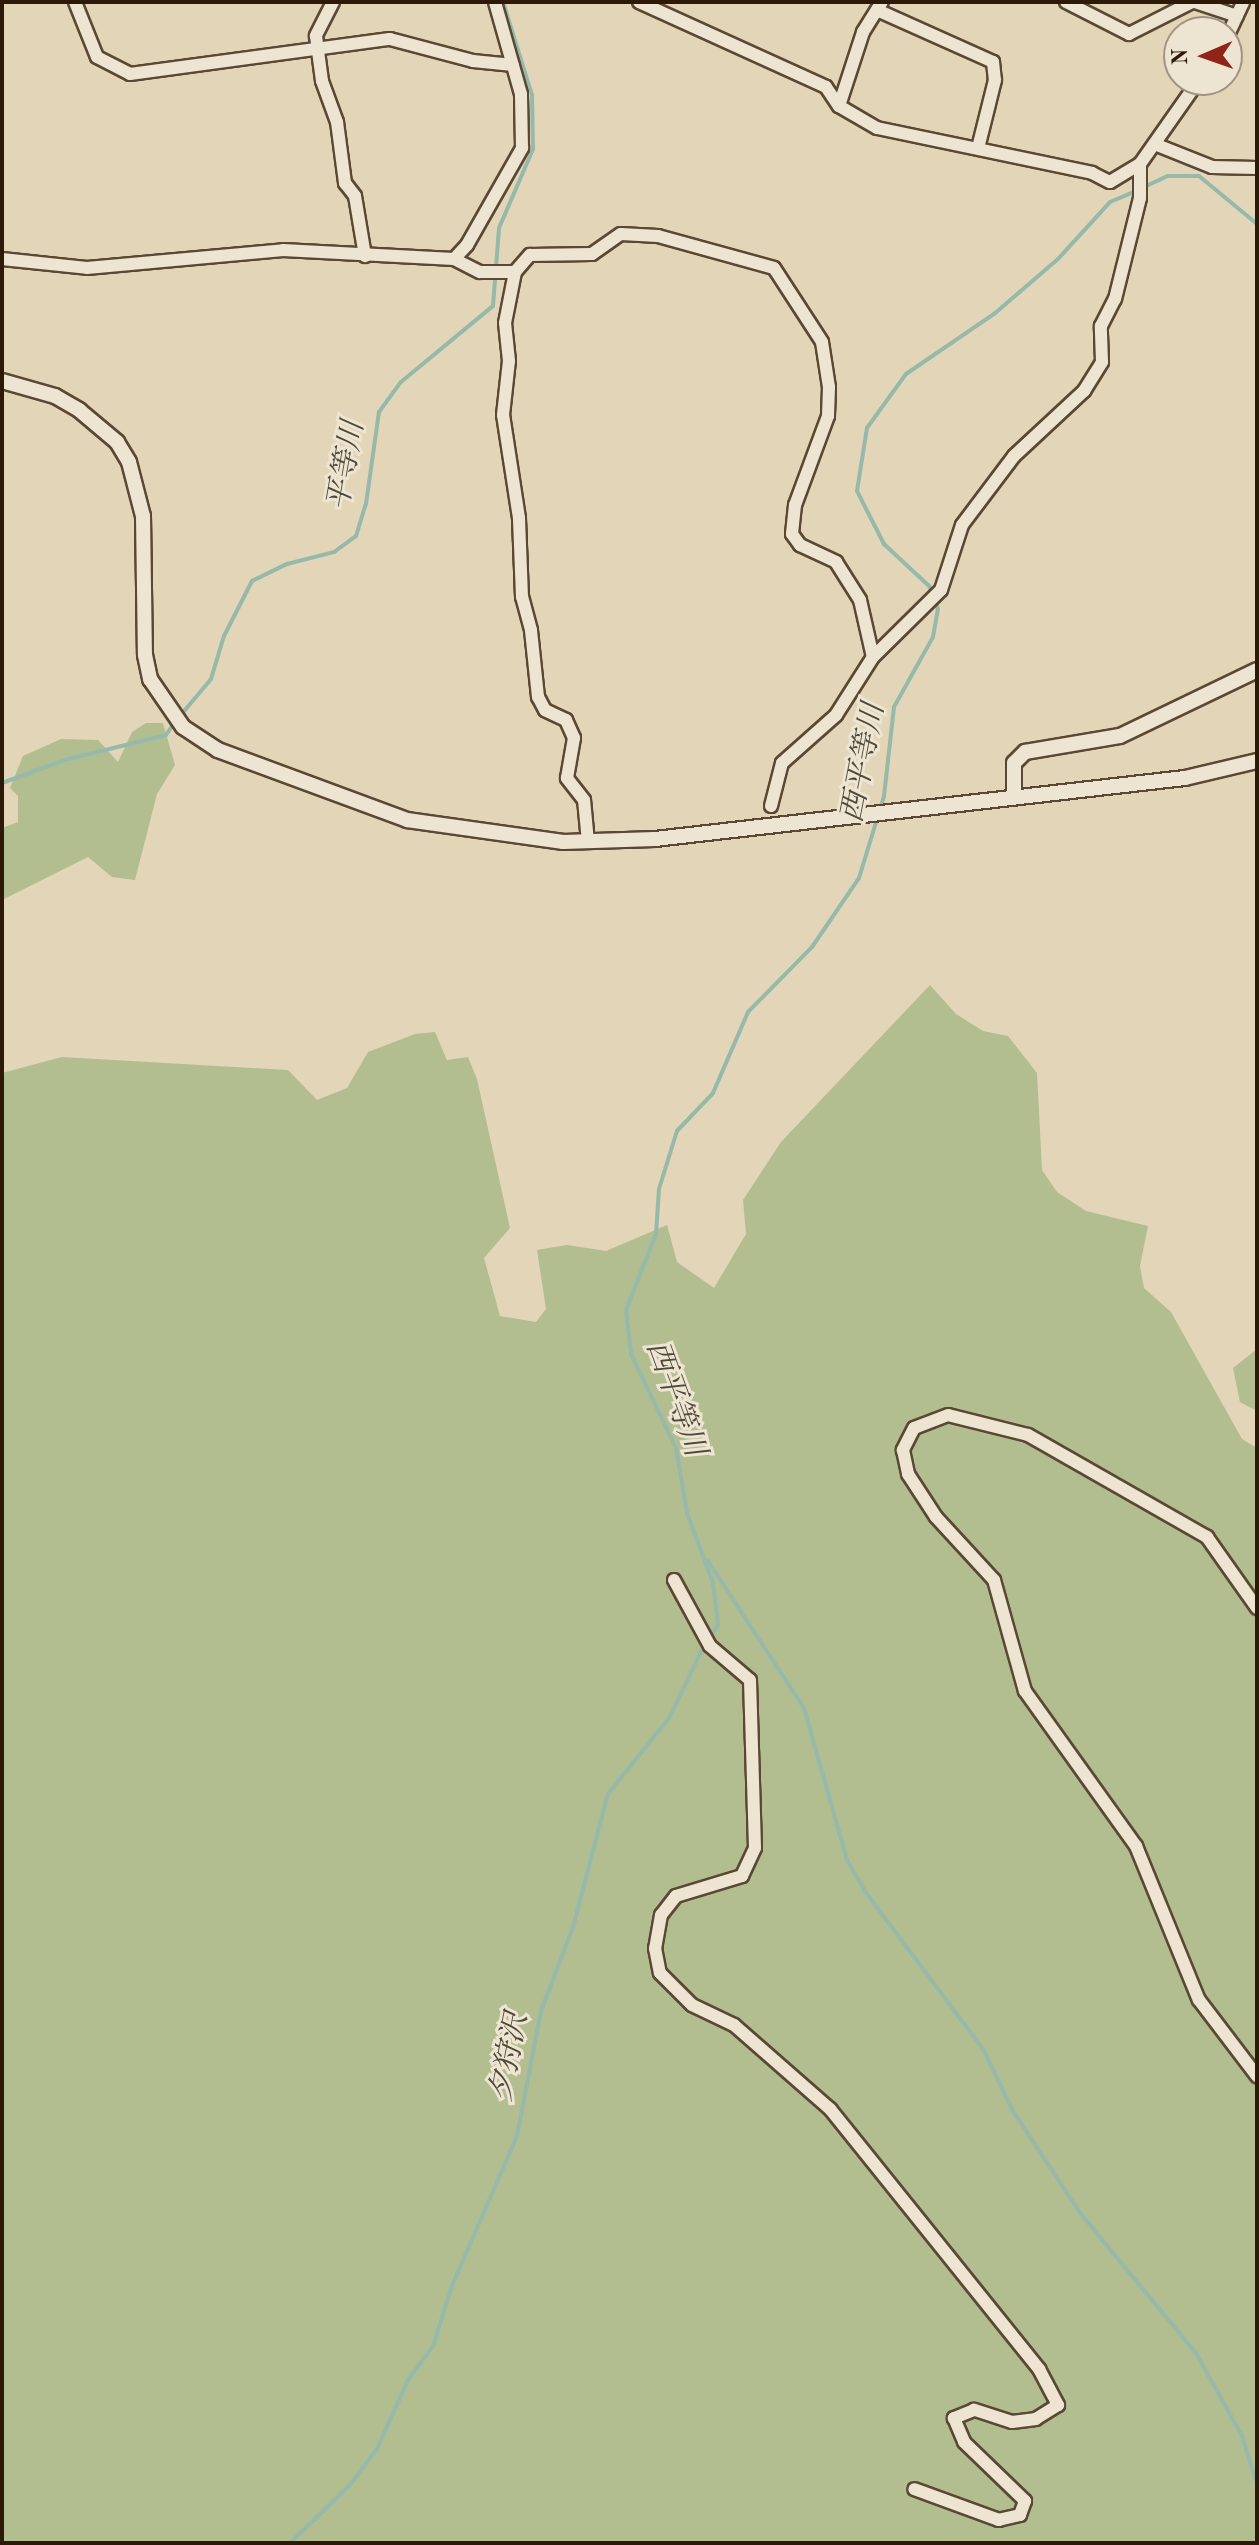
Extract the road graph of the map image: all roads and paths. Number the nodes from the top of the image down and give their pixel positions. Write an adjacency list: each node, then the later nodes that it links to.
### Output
1 (75, 2): 12 (street)
2 (333, 2): 12 (street)
3 (495, 2): 13 (street)
4 (639, 2): 15 (street)
5 (1066, 2): 10 (street)
6 (1097, 2): 10 (street)
7 (1194, 2): 10 (street); 11 (street)
8 (1243, 2): 11 (street)
9 (880, 6): 15 (street); 17 (street)
10 (1092, 15)
11 (1237, 16)
12 (319, 49): 13 (street); 20 (street)
13 (513, 65): 22 (street)
14 (1189, 96): 16 (street)
15 (839, 106): 17 (street)
16 (1157, 145): 18 (street); 19 (street)
17 (978, 148): 18 (street)
18 (1140, 164): 25 (street)
19 (1257, 168)
20 (365, 256): 21 (street); 22 (street)
21 (2, 259)
22 (454, 259): 23 (street)
23 (511, 272): 25 (street); 30 (street)
24 (2, 381): 30 (street)
25 (873, 657): 29 (street)
26 (1257, 670): 28 (street)
27 (1257, 761): 28 (street)
28 (1014, 797): 30 (street)
29 (771, 806)
30 (588, 842)
31 (674, 1580): 34 (street)
32 (1257, 1608): 33 (street)
33 (1257, 2076)
34 (914, 2489)

